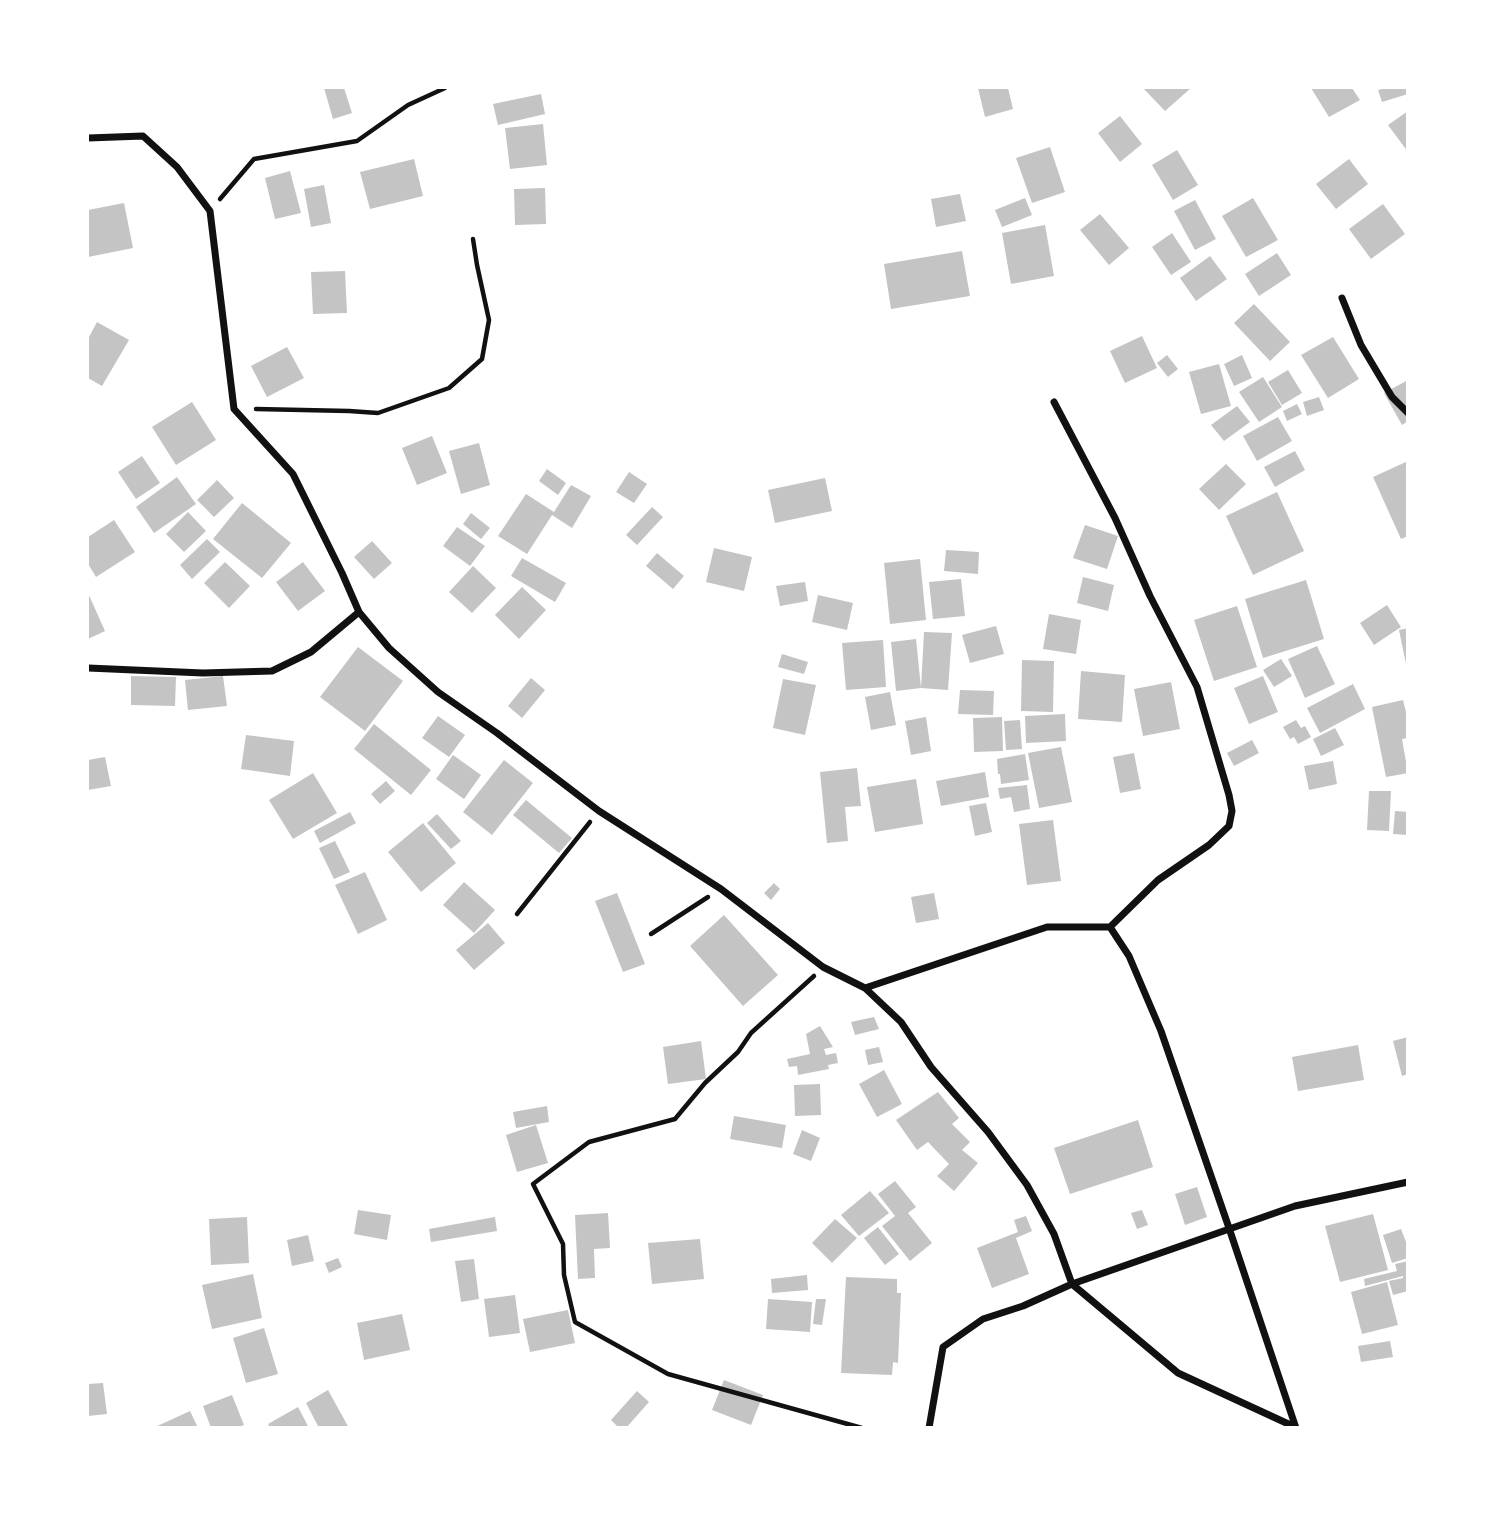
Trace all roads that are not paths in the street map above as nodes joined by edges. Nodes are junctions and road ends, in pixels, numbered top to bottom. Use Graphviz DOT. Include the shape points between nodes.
graph roads {
  1 [pos="88,138"];
  2 [pos="1342,298"];
  3 [pos="1054,402"];
  4 [pos="1408,413"];
  5 [pos="359,612"];
  6 [pos="88,668"];
  7 [pos="1110,927"];
  8 [pos="865,988"];
  9 [pos="1408,1182"];
  10 [pos="1229,1228"];
  11 [pos="1072,1283"];
  12 [pos="929,1427"];
  13 [pos="1295,1427"];
  1 -- 5 [label="street" via="143,136 177,167 211,211 234,409 293,474"];
  2 -- 4 [label="street" via="1361,345 1392,397"];
  3 -- 7 [label="street" via="1197,687 1232,811 1229,826 1158,880"];
  5 -- 6 [label="street" via="311,652 272,671"];
  5 -- 8 [label="street" via="389,648 438,692 599,811 720,888 823,967"];
  7 -- 8 [label="street" via="1047,927"];
  7 -- 10 [label="street" via="1129,956 1161,1031"];
  8 -- 11 [label="street" via="901,1022 931,1068 1027,1185 1054,1234"];
  9 -- 10 [label="street" via="1295,1206"];
  10 -- 11 [label="street"];
  10 -- 13 [label="street"];
  11 -- 12 [label="street" via="983,1319 943,1347"];
  11 -- 13 [label="street" via="1178,1373"];
}
